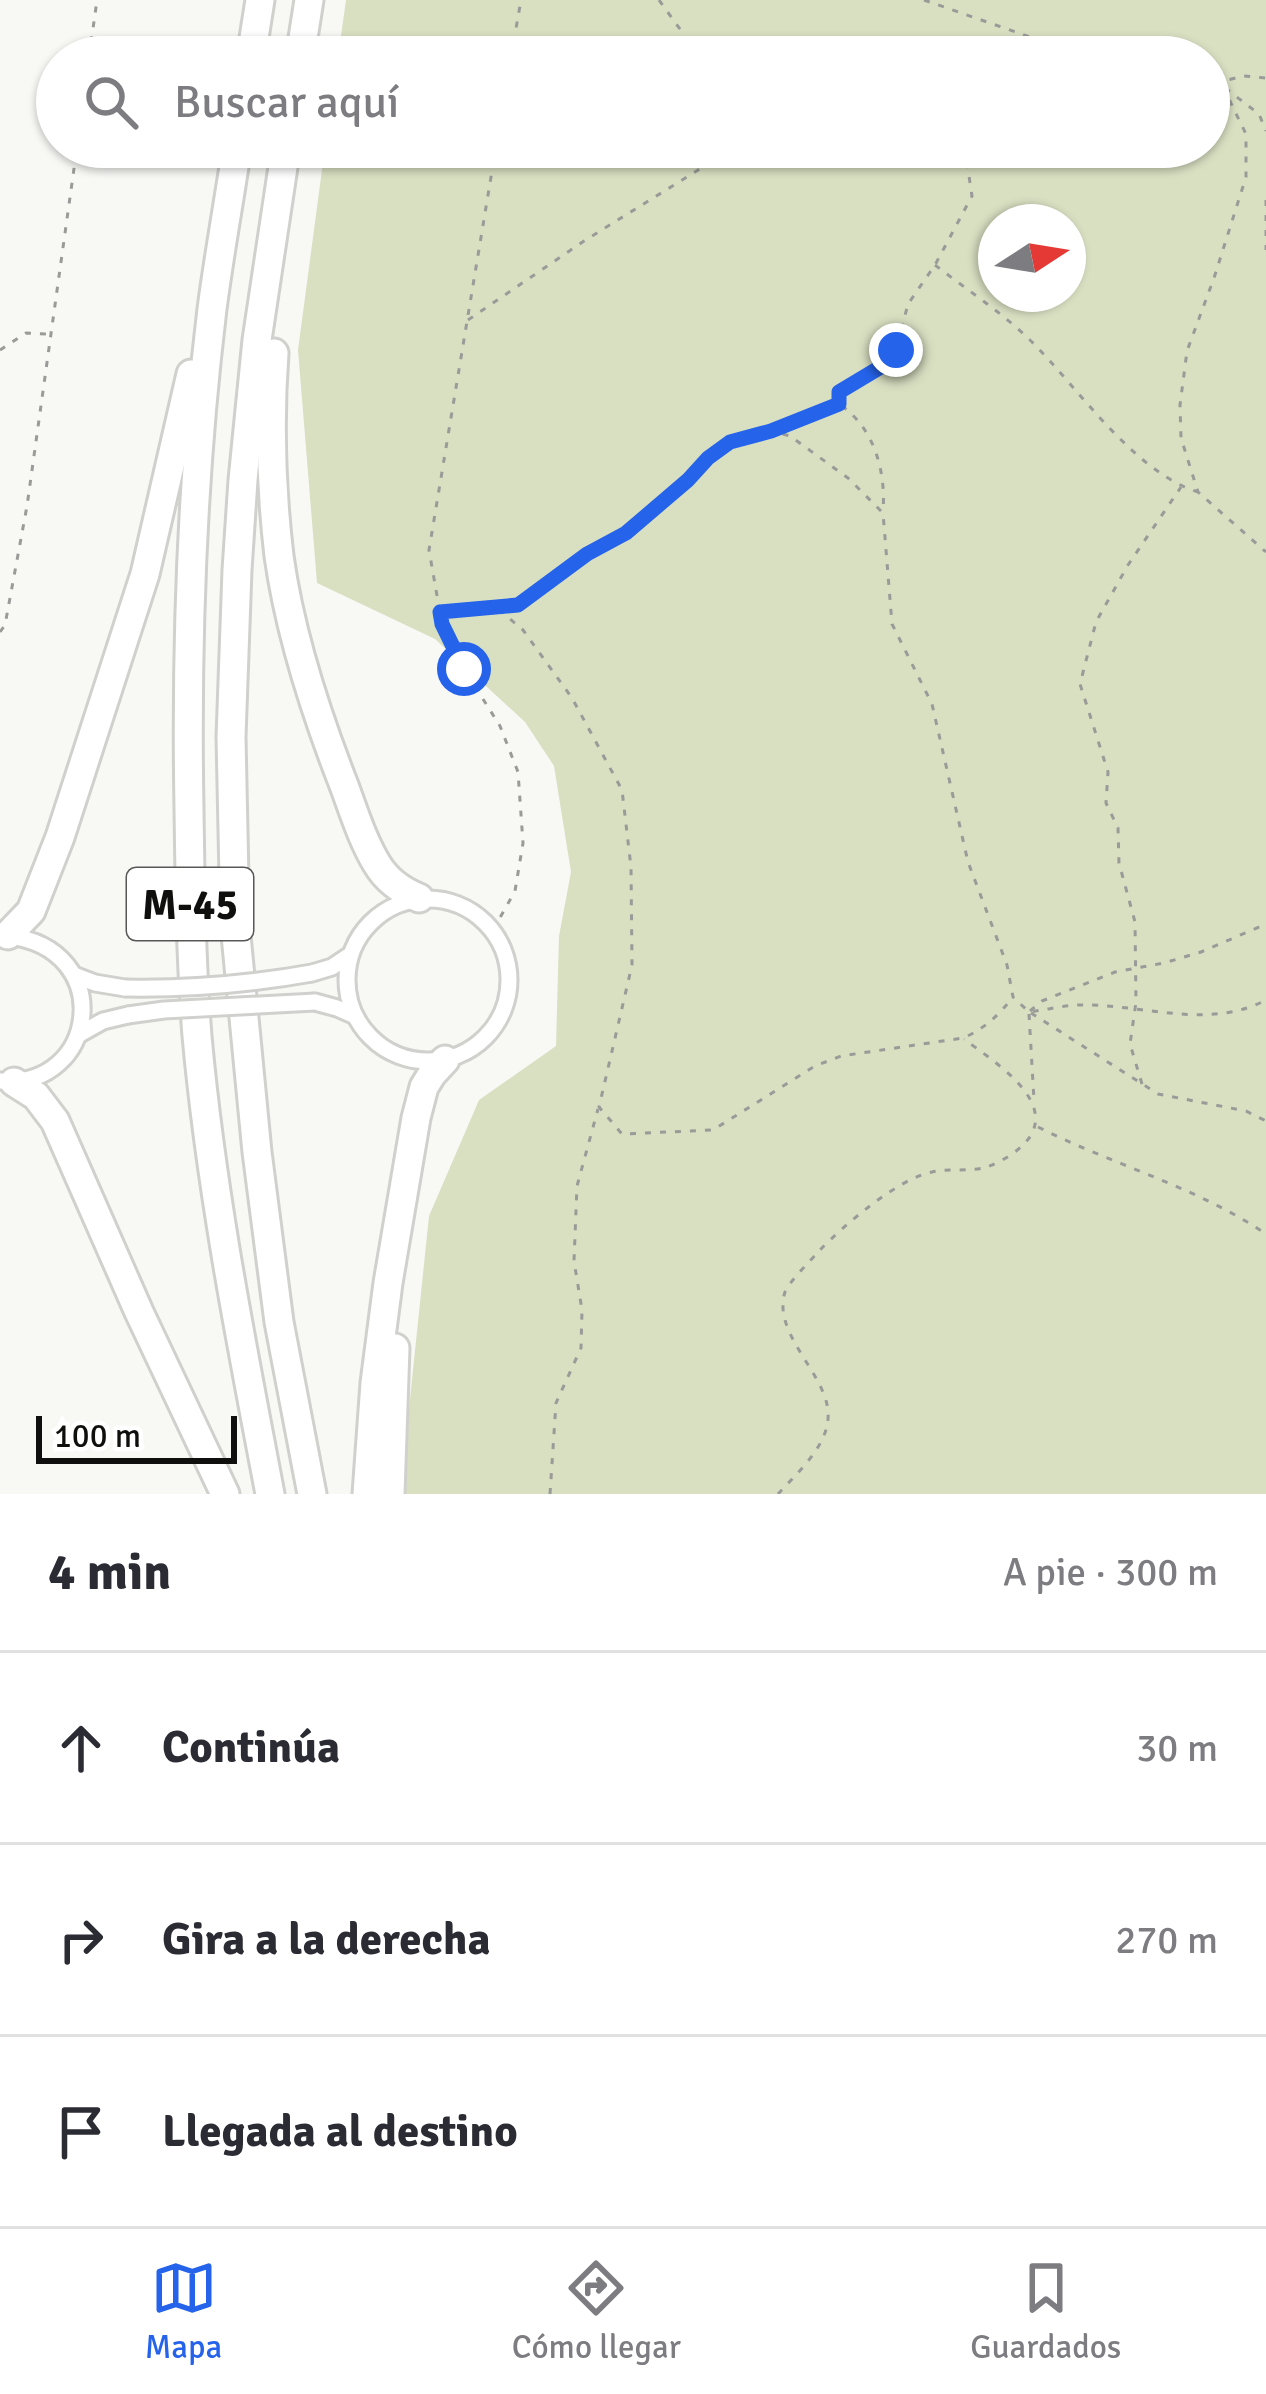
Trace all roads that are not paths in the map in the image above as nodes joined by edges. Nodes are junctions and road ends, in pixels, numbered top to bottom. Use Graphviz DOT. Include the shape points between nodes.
graph roads {
  1 [pos="260,0"];
  2 [pos="308,1"];
  3 [pos="254,36"];
  4 [pos="304,36"];
  5 [pos="234,168"];
  6 [pos="286,168"];
  7 [pos="288,168"];
  8 [pos="212,309"];
  9 [pos="419,898"];
  10 [pos="4,936"];
  11 [pos="350,955"];
  12 [pos="74,975"];
  13 [pos="355,1016"];
  14 [pos="78,1035"];
  15 [pos="445,1060"];
  16 [pos="7,1082"];
  17 [pos="401,1218"];
  18 [pos="139,1312"];
  19 [pos="212,1494"];
  20 [pos="225,1494"];
  21 [pos="270,1494"];
  22 [pos="312,1494"];
  23 [pos="367,1494"];
  24 [pos="390,1494"];
  1 -- 3 [label="highway"];
  2 -- 4 [label="highway"];
  5 -- 8 [label="highway, M-45"];
  6 -- 22 [label="highway, M-45" via="243,480 230,737 235,925 257,1151"];
  7 -- 9 [label="highway" via="270,416 280,562 313,700 357,820 378,866"];
  8 -- 10 [label="highway" via="199,328 145,574 60,837 31,911"];
  8 -- 21 [label="highway, M-45" via="191,577 190,933 212,1163"];
  9 -- 11 [label="street, M-45" via="376,916"];
  9 -- 15 [label="street" via="473,911 506,955 505,1009 470,1050"];
  10 -- 12 [label="street, M-45" via="47,946"];
  11 -- 12 [label="street, M-45, bridge" via="312,973 206,985 125,988"];
  11 -- 13 [label="street"];
  12 -- 14 [label="street, M-45"];
  13 -- 14 [label="street, M-45, bridge" via="315,1003 164,1010 104,1021"];
  13 -- 15 [label="street, M-45" via="403,1058"];
  14 -- 16 [label="street, M-45" via="53,1068"];
  15 -- 17 [label="highway" via="424,1088"];
  16 -- 18 [label="highway" via="36,1096 55,1121"];
  17 -- 23 [label="highway" via="377,1363"];
  17 -- 24 [label="highway"];
  18 -- 19 [label="highway"];
  18 -- 20 [label="highway"];
}
